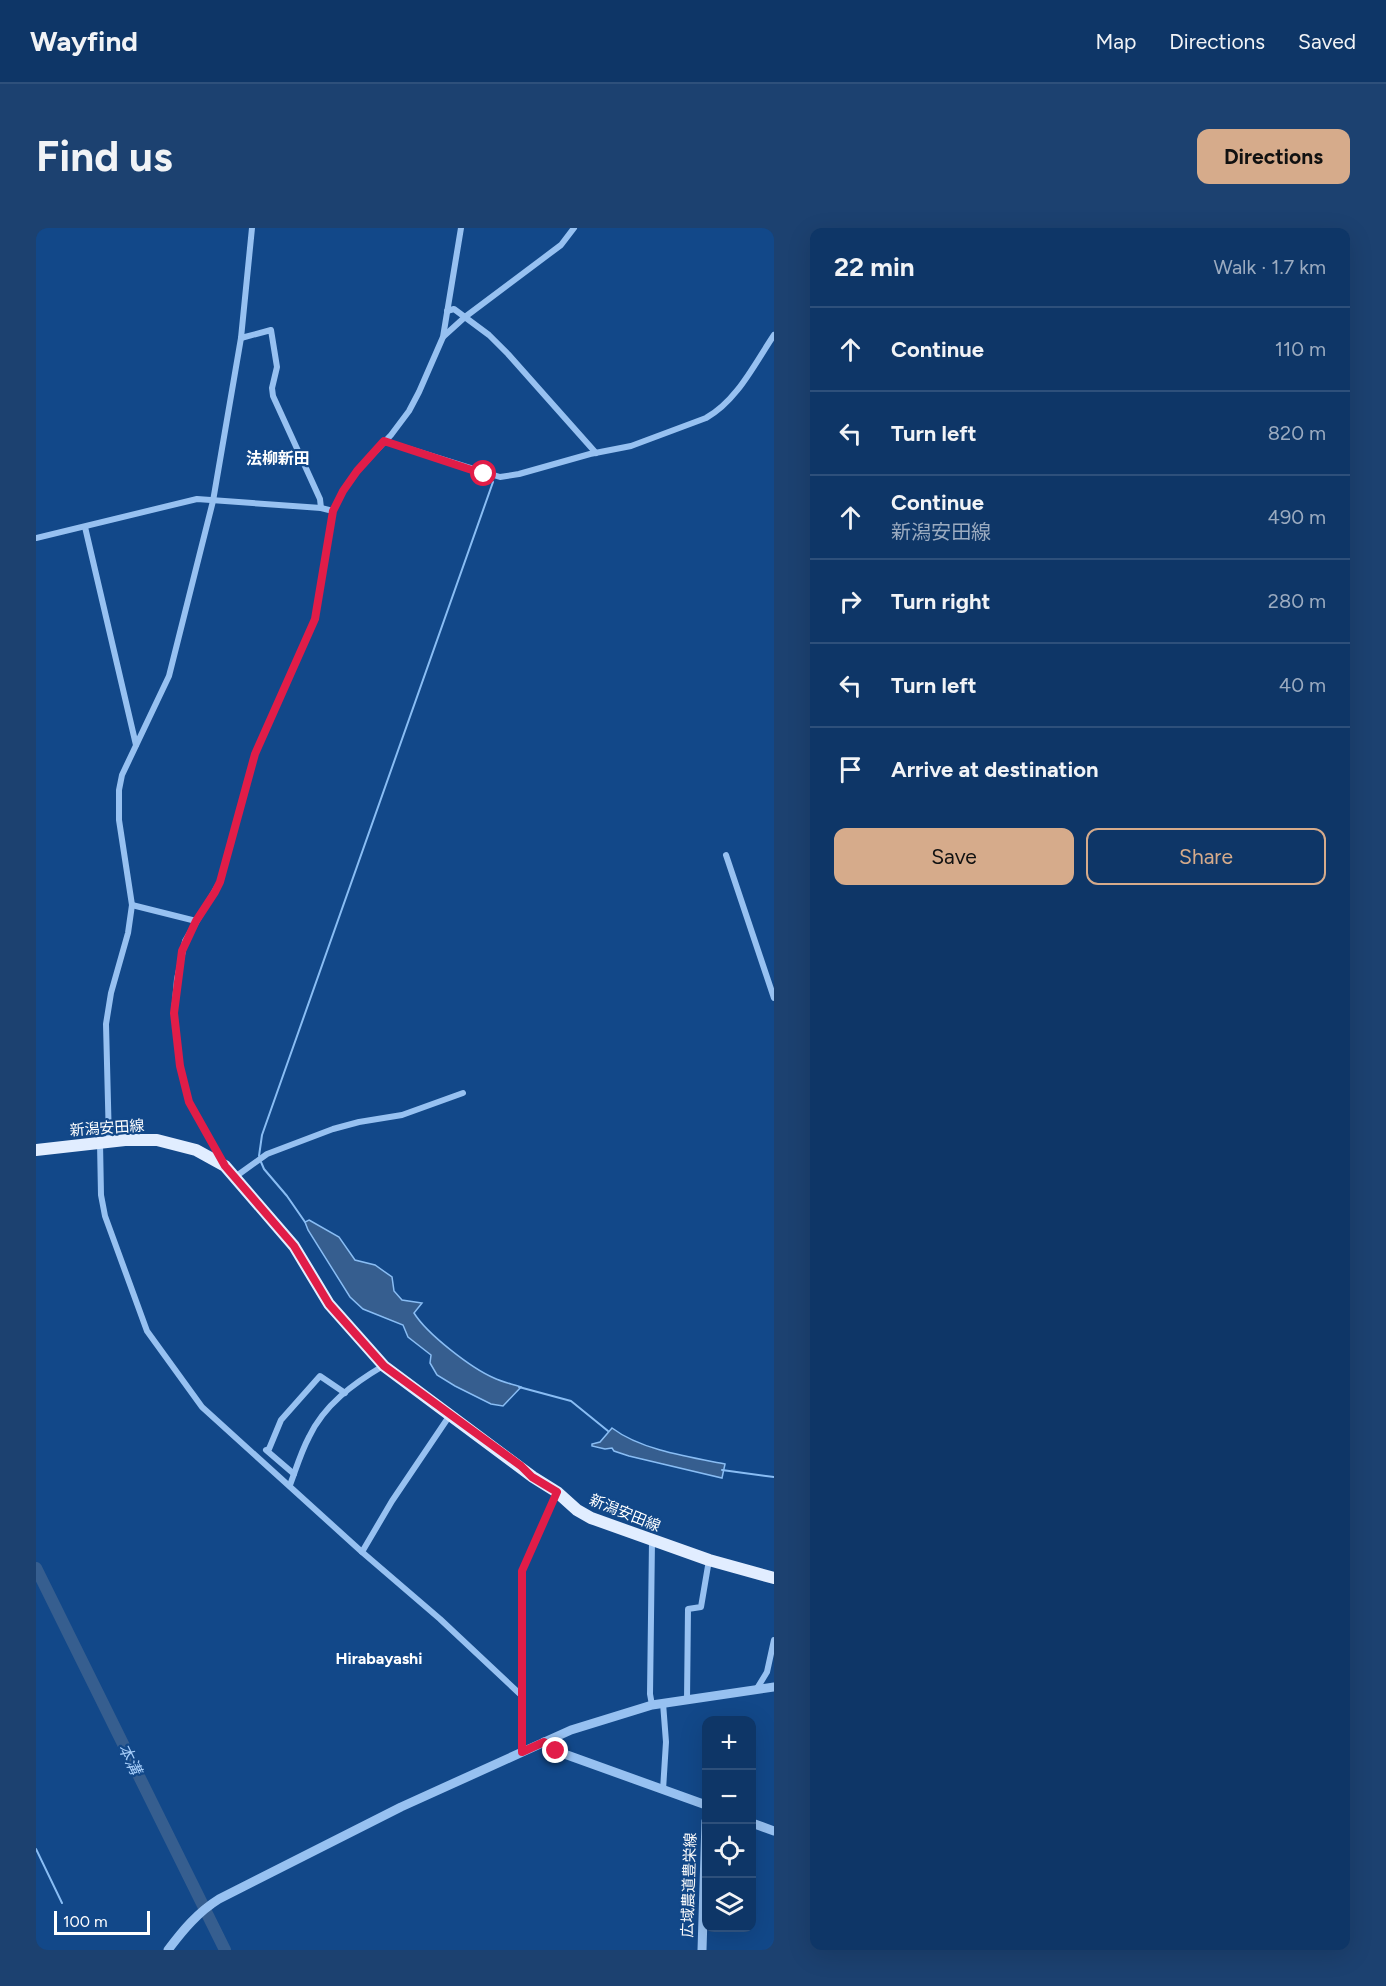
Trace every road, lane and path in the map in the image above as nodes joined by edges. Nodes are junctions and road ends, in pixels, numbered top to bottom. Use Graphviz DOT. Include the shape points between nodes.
graph roads {
  1 [pos="252,228"];
  2 [pos="461,228"];
  3 [pos="574,228"];
  4 [pos="447,311"];
  5 [pos="465,317"];
  6 [pos="774,334"];
  7 [pos="443,336"];
  8 [pos="241,338"];
  9 [pos="384,441"];
  10 [pos="596,453"];
  11 [pos="213,501"];
  12 [pos="321,508"];
  13 [pos="333,511"];
  14 [pos="84,527"];
  15 [pos="36,538"];
  16 [pos="136,746"];
  17 [pos="726,855"];
  18 [pos="132,905"];
  19 [pos="196,921"];
  20 [pos="774,998"];
  21 [pos="463,1094"];
  22 [pos="104,1142"];
  23 [pos="36,1149"];
  24 [pos="225,1166"];
  25 [pos="235,1177"];
  26 [pos="384,1366"];
  27 [pos="345,1392"];
  28 [pos="450,1414"];
  29 [pos="294,1474"];
  30 [pos="290,1485"];
  31 [pos="557,1492"];
  32 [pos="652,1540"];
  33 [pos="362,1552"];
  34 [pos="709,1560"];
  35 [pos="774,1578"];
  36 [pos="774,1640"];
  37 [pos="774,1687"];
  38 [pos="756,1690"];
  39 [pos="521,1695"];
  40 [pos="687,1700"];
  41 [pos="663,1703"];
  42 [pos="652,1705"];
  43 [pos="544,1742"];
  44 [pos="522,1752"];
  45 [pos="663,1790"];
  46 [pos="702,1804"];
  47 [pos="706,1824"];
  48 [pos="755,1824"];
  49 [pos="774,1831"];
  50 [pos="168,1950"];
  51 [pos="702,1950"];
  1 -- 8 [label="street"];
  2 -- 4 [label="street"];
  3 -- 5 [label="street" via="561,245"];
  4 -- 5 [label="street" via="453,309"];
  4 -- 7 [label="street"];
  5 -- 7 [label="street"];
  5 -- 10 [label="street" via="508,354"];
  6 -- 10 [label="street" via="715,413 631,446"];
  7 -- 9 [label="street" via="409,411"];
  8 -- 11 [label="street"];
  8 -- 12 [label="street" via="271,330 277,367 273,396"];
  9 -- 10 [label="street" via="500,477"];
  9 -- 13 [label="street" via="357,471"];
  11 -- 12 [label="street"];
  11 -- 14 [label="street" via="197,499"];
  11 -- 16 [label="street" via="169,676"];
  12 -- 13 [label="street"];
  13 -- 19 [label="street" via="315,619 255,754 220,882"];
  14 -- 15 [label="street"];
  14 -- 16 [label="street"];
  16 -- 18 [label="street" via="119,790 119,820"];
  17 -- 20 [label="street"];
  18 -- 19 [label="street"];
  18 -- 22 [label="street" via="106,1024"];
  19 -- 24 [label="street" via="180,961 175,1026 189,1102"];
  21 -- 25 [label="street" via="402,1115 333,1129 267,1155"];
  22 -- 23 [label="main road, 新潟安田線"];
  22 -- 24 [label="main road, 新潟安田線" via="157,1140 196,1150"];
  22 -- 30 [label="street" via="101,1195 105,1216 147,1331 202,1407"];
  24 -- 25 [label="main road, 新潟安田線"];
  25 -- 26 [label="main road, 新潟安田線" via="294,1246 329,1304"];
  26 -- 27 [label="street"];
  26 -- 28 [label="main road, 新潟安田線"];
  27 -- 29 [label="street" via="309,1435"];
  27 -- 29 [label="street" via="320,1376 281,1420 266,1449"];
  28 -- 31 [label="main road, 新潟安田線"];
  28 -- 33 [label="street"];
  29 -- 30 [label="street"];
  30 -- 33 [label="street"];
  31 -- 32 [label="main road, 新潟安田線" via="591,1518"];
  31 -- 39 [label="street" via="522,1571"];
  32 -- 34 [label="main road, 新潟安田線"];
  32 -- 42 [label="street"];
  33 -- 39 [label="street"];
  34 -- 35 [label="main road, 新潟安田線"];
  34 -- 40 [label="street" via="701,1607 688,1609"];
  36 -- 38 [label="street" via="767,1672"];
  37 -- 38 [label="street"];
  38 -- 40 [label="street"];
  39 -- 44 [label="street"];
  40 -- 41 [label="street"];
  41 -- 42 [label="street"];
  41 -- 45 [label="street"];
  42 -- 43 [label="street"];
  43 -- 44 [label="street"];
  43 -- 45 [label="street" via="556,1751"];
  44 -- 50 [label="street" via="401,1807 205,1909"];
  45 -- 46 [label="street"];
  47 -- 51 [label="street, 広域農道豊栄線"];
  48 -- 49 [label="street"];
}
